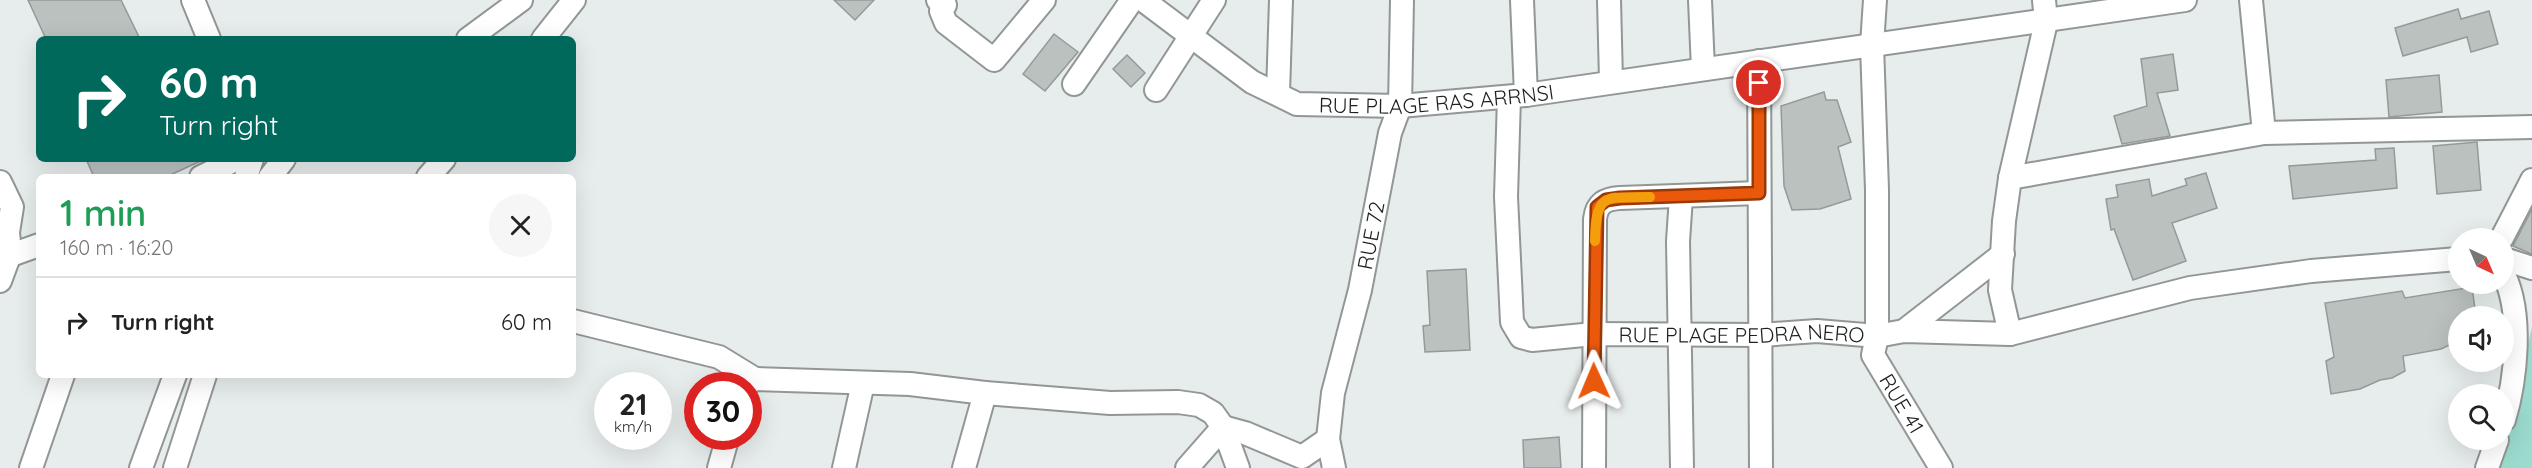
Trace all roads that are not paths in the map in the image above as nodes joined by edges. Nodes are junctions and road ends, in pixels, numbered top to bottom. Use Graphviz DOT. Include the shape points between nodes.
graph roads {
  1 [pos="193,0"];
  2 [pos="521,0"];
  3 [pos="574,0"];
  4 [pos="1044,0"];
  5 [pos="1132,0"];
  6 [pos="1143,0"];
  7 [pos="1215,0"];
  8 [pos="1281,0"];
  9 [pos="1402,0"];
  10 [pos="1522,0"];
  11 [pos="1609,0"];
  12 [pos="1700,0"];
  13 [pos="1875,0"];
  14 [pos="2185,0"];
  15 [pos="2251,0"];
  16 [pos="944,2"];
  17 [pos="2045,11"];
  18 [pos="207,36"];
  19 [pos="472,36"];
  20 [pos="545,36"];
  21 [pos="1190,36"];
  22 [pos="1872,45"];
  23 [pos="1759,61"];
  24 [pos="1703,69"];
  25 [pos="1611,81"];
  26 [pos="1074,84"];
  27 [pos="1156,90"];
  28 [pos="1278,93"];
  29 [pos="1518,96"];
  30 [pos="1400,106"];
  31 [pos="2532,127"];
  32 [pos="2264,133"];
  33 [pos="231,162"];
  34 [pos="441,162"];
  35 [pos="207,174"];
  36 [pos="431,174"];
  37 [pos="2010,178"];
  38 [pos="2532,180"];
  39 [pos="0,182"];
  40 [pos="1759,193"];
  41 [pos="1681,197"];
  42 [pos="2507,228"];
  43 [pos="36,246"];
  44 [pos="2003,254"];
  45 [pos="5,257"];
  46 [pos="2448,260"];
  47 [pos="2514,262"];
  48 [pos="2532,268"];
  49 [pos="0,281"];
  50 [pos="2508,294"];
  51 [pos="576,322"];
  52 [pos="1904,331"];
  53 [pos="1678,333"];
  54 [pos="1594,334"];
  55 [pos="2010,334"];
  56 [pos="1761,335"];
  57 [pos="1877,336"];
  58 [pos="737,372"];
  59 [pos="62,378"];
  60 [pos="174,378"];
  61 [pos="204,378"];
  62 [pos="762,382"];
  63 [pos="864,383"];
  64 [pos="2512,384"];
  65 [pos="986,393"];
  66 [pos="1223,427"];
  67 [pos="1328,439"];
  68 [pos="724,450"];
  69 [pos="2493,450"];
  70 [pos="1938,466"];
  71 [pos="31,468"];
  72 [pos="141,468"];
  73 [pos="175,468"];
  74 [pos="719,468"];
  75 [pos="844,468"];
  76 [pos="964,468"];
  77 [pos="1187,468"];
  78 [pos="1238,468"];
  79 [pos="1334,468"];
  80 [pos="1594,468"];
  81 [pos="1682,468"];
  82 [pos="1761,468"];
  83 [pos="2487,468"];
  1 -- 18 [label="street"];
  2 -- 19 [label="street"];
  3 -- 20 [label="street"];
  4 -- 16 [label="street" via="994,60 946,23 941,11"];
  5 -- 26 [label="street"];
  6 -- 21 [label="street, RUE PLAGE RAS ARRNSI"];
  7 -- 21 [label="street"];
  8 -- 28 [label="street"];
  9 -- 30 [label="street, RUE 72"];
  10 -- 29 [label="street"];
  11 -- 25 [label="street"];
  12 -- 24 [label="street"];
  13 -- 22 [label="street, RUE 41"];
  14 -- 17 [label="street, RUE PLAGE RAS ARRNSI"];
  15 -- 32 [label="street"];
  17 -- 22 [label="street, RUE PLAGE RAS ARRNSI"];
  17 -- 37 [label="street"];
  21 -- 27 [label="street"];
  21 -- 28 [label="street, RUE PLAGE RAS ARRNSI" via="1252,82"];
  22 -- 23 [label="street, RUE PLAGE RAS ARRNSI"];
  22 -- 57 [label="street, RUE 41"];
  23 -- 24 [label="street, RUE PLAGE RAS ARRNSI"];
  23 -- 40 [label="street"];
  24 -- 25 [label="street, RUE PLAGE RAS ARRNSI"];
  25 -- 29 [label="street, RUE PLAGE RAS ARRNSI"];
  28 -- 30 [label="street, RUE PLAGE RAS ARRNSI" via="1297,104 1310,106"];
  29 -- 30 [label="street, RUE PLAGE RAS ARRNSI"];
  29 -- 54 [label="street, RUE PLAGE PEDRA NERO" via="1506,197 1512,322 1521,337 1532,340"];
  30 -- 67 [label="street, RUE 72" via="1390,133 1360,290 1336,373"];
  31 -- 32 [label="street"];
  32 -- 37 [label="street"];
  33 -- 35 [label="street"];
  34 -- 36 [label="street"];
  37 -- 44 [label="street"];
  38 -- 42 [label="street"];
  39 -- 45 [label="street" via="12,207"];
  40 -- 41 [label="street"];
  40 -- 56 [label="street"];
  41 -- 53 [label="street"];
  41 -- 54 [label="street" via="1606,200 1597,207"];
  43 -- 45 [label="street"];
  44 -- 52 [label="street"];
  44 -- 55 [label="street" via="2000,290"];
  45 -- 49 [label="street"];
  46 -- 55 [label="street, RUE PLAGE PEDRA NERO" via="2311,271 2190,288"];
  47 -- 48 [label="street"];
  50 -- 64 [label="street" via="2516,367"];
  51 -- 58 [label="street" via="719,357"];
  52 -- 55 [label="street, RUE PLAGE PEDRA NERO"];
  52 -- 57 [label="street, RUE PLAGE PEDRA NERO"];
  53 -- 54 [label="street, RUE PLAGE PEDRA NERO"];
  53 -- 56 [label="street, RUE PLAGE PEDRA NERO"];
  53 -- 81 [label="street"];
  54 -- 80 [label="street"];
  56 -- 57 [label="street, RUE PLAGE PEDRA NERO" via="1817,331"];
  56 -- 82 [label="street"];
  57 -- 70 [label="street, RUE 41" via="1874,355"];
  59 -- 71 [label="street"];
  60 -- 72 [label="street"];
  61 -- 73 [label="street"];
  62 -- 63 [label="street"];
  63 -- 65 [label="street"];
  63 -- 75 [label="street"];
  65 -- 66 [label="street" via="1110,403 1199,405 1214,413"];
  65 -- 76 [label="street"];
  66 -- 67 [label="street" via="1302,457"];
  66 -- 77 [label="street"];
  66 -- 78 [label="street"];
  67 -- 79 [label="street, RUE 72"];
  68 -- 74 [label="street"];
  69 -- 83 [label="street"];
}
